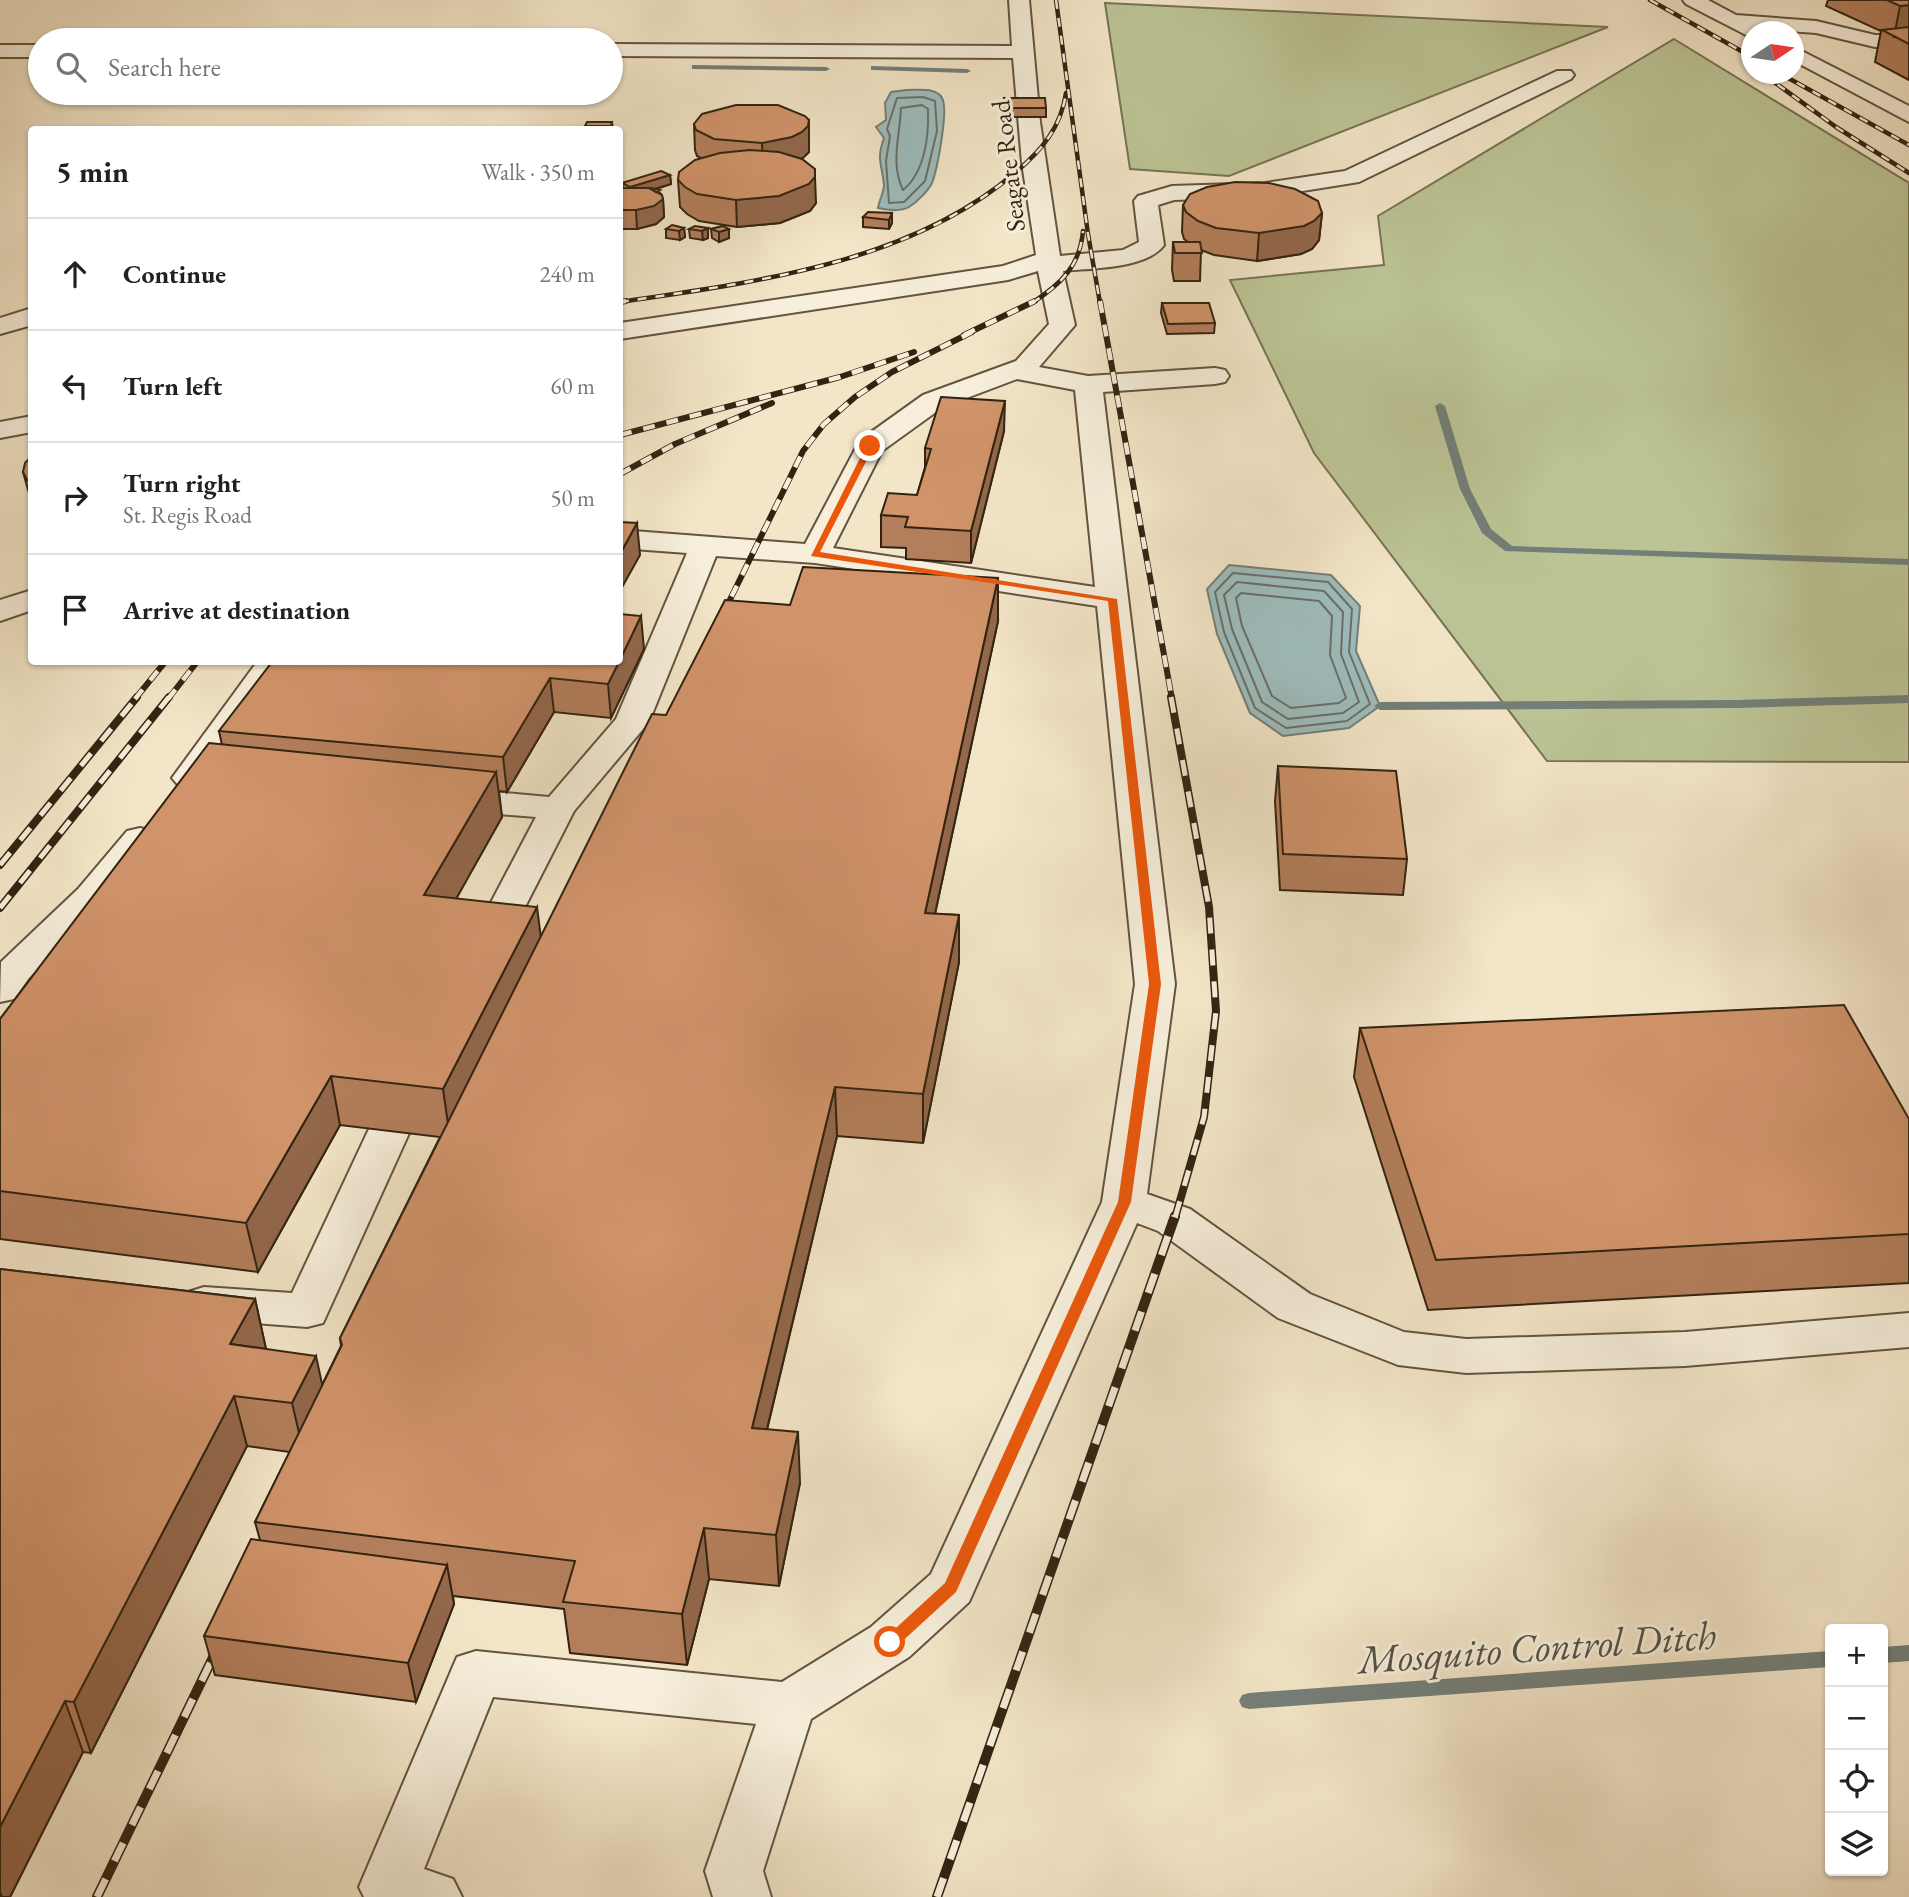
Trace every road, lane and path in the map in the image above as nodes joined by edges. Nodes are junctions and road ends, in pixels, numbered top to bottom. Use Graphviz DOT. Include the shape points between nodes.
graph roads {
  1 [pos="1019,0"];
  2 [pos="1693,0"];
  3 [pos="1734,21"];
  4 [pos="1741,25"];
  5 [pos="1909,41"];
  6 [pos="623,50"];
  7 [pos="652,50"];
  8 [pos="0,51"];
  9 [pos="28,51"];
  10 [pos="1022,52"];
  11 [pos="1804,58"];
  12 [pos="647,74"];
  13 [pos="1564,75"];
  14 [pos="1909,115"];
  15 [pos="1048,262"];
  16 [pos="28,317"];
  17 [pos="0,326"];
  18 [pos="623,331"];
  19 [pos="1015,371"];
  20 [pos="1214,376"];
  21 [pos="1088,384"];
  22 [pos="28,425"];
  23 [pos="0,430"];
  24 [pos="623,539"];
  25 [pos="705,546"];
  26 [pos="815,554"];
  27 [pos="1112,599"];
  28 [pos="28,600"];
  29 [pos="0,611"];
  30 [pos="271,665"];
  31 [pos="190,778"];
  32 [pos="231,782"];
  33 [pos="422,797"];
  34 [pos="558,808"];
  35 [pos="486,948"];
  36 [pos="0,990"];
  37 [pos="389,1131"];
  38 [pos="1124,1202"];
  39 [pos="160,1299"];
  40 [pos="1909,1329"];
  41 [pos="789,1705"];
  42 [pos="433,1897"];
  43 [pos="742,1897"];
  1 -- 10 [label="street, Seagate Road"];
  2 -- 3 [label="street"];
  3 -- 4 [label="street"];
  3 -- 5 [label="street" via="1816,27 1875,41"];
  6 -- 7 [label="street"];
  7 -- 10 [label="street"];
  7 -- 12 [label="street"];
  8 -- 9 [label="street"];
  10 -- 15 [label="street, Seagate Road"];
  11 -- 14 [label="street"];
  13 -- 15 [label="street" via="1351,177 1265,190 1172,193 1146,201 1152,245 1128,257"];
  15 -- 18 [label="street" via="1008,273"];
  15 -- 19 [label="street, Seagate Road" via="1062,325 1025,367"];
  16 -- 17 [label="street"];
  19 -- 21 [label="street"];
  19 -- 26 [label="street" via="933,401 870,446"];
  20 -- 21 [label="street"];
  21 -- 27 [label="street"];
  22 -- 23 [label="street"];
  24 -- 25 [label="street"];
  25 -- 26 [label="street"];
  25 -- 34 [label="street" via="632,722"];
  26 -- 27 [label="street"];
  27 -- 38 [label="street" via="1155,984"];
  28 -- 29 [label="street"];
  30 -- 31 [label="street"];
  31 -- 32 [label="street"];
  31 -- 36 [label="street" via="91,897"];
  33 -- 34 [label="street"];
  34 -- 35 [label="street"];
  37 -- 39 [label="street" via="307,1311"];
  38 -- 40 [label="street" via="1174,1220 1294,1306 1398,1348 1466,1356 1685,1349"];
  38 -- 41 [label="street" via="951,1587 890,1642"];
  41 -- 42 [label="street" via="476,1673 388,1887"];
  41 -- 43 [label="street" via="734,1871"];
}
